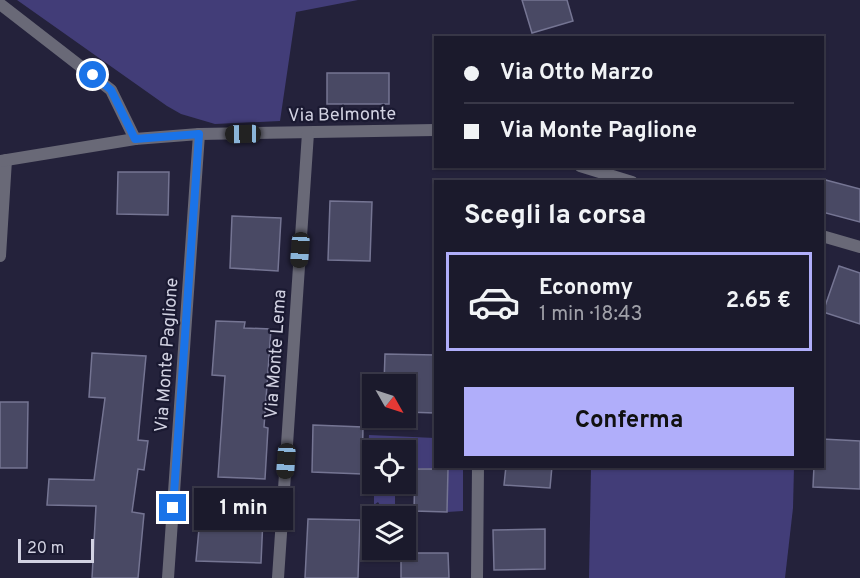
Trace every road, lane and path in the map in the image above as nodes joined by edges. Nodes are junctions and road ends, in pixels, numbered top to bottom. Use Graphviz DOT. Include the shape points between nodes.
graph roads {
  1 [pos="0,4"];
  2 [pos="434,130"];
  3 [pos="308,133"];
  4 [pos="199,134"];
  5 [pos="135,139"];
  6 [pos="3,160"];
  7 [pos="586,168"];
  8 [pos="626,180"];
  9 [pos="824,237"];
  10 [pos="860,247"];
  11 [pos="0,256"];
  12 [pos="478,468"];
  13 [pos="168,578"];
  14 [pos="278,578"];
  15 [pos="477,578"];
  1 -- 5 [label="street" via="111,90"];
  2 -- 3 [label="street, Via Belmonte"];
  3 -- 4 [label="street, Via Belmonte"];
  3 -- 14 [label="street, Via Monte Lema"];
  4 -- 5 [label="street, Via Belmonte"];
  4 -- 13 [label="street, Via Monte Paglione"];
  5 -- 6 [label="street, Via Belmonte"];
  6 -- 11 [label="street"];
  7 -- 8 [label="street"];
  9 -- 10 [label="street"];
  12 -- 15 [label="street"];
}
